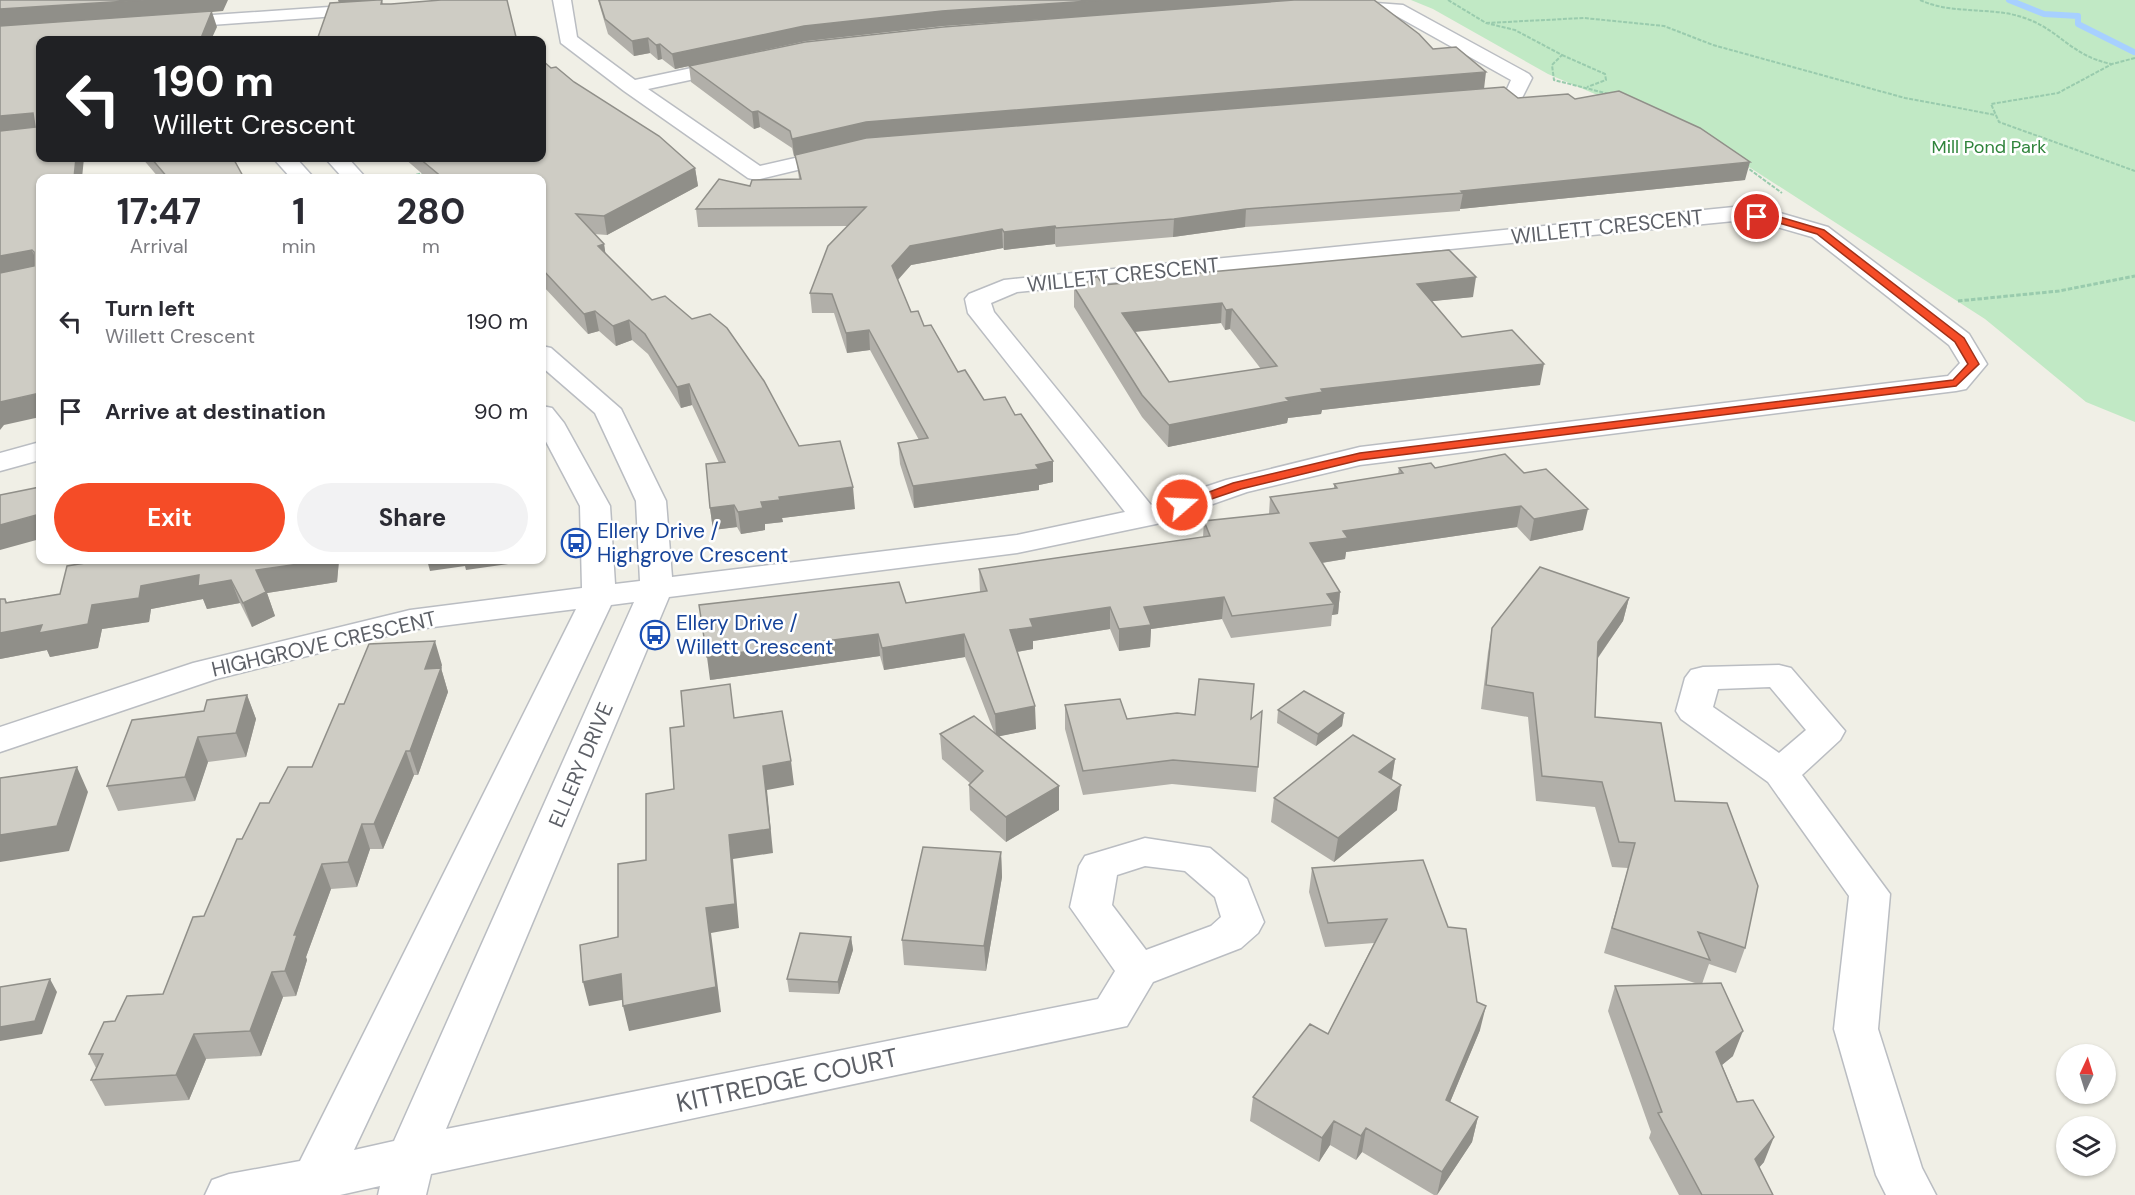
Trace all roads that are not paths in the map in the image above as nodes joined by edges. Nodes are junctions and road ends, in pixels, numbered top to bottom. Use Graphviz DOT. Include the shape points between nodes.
graph roads {
  1 [pos="366,0"];
  2 [pos="562,0"];
  3 [pos="1318,6"];
  4 [pos="391,8"];
  5 [pos="272,14"];
  6 [pos="154,19"];
  7 [pos="248,36"];
  8 [pos="748,62"];
  9 [pos="631,87"];
  10 [pos="1444,100"];
  11 [pos="856,150"];
  12 [pos="288,162"];
  13 [pos="340,162"];
  14 [pos="299,174"];
  15 [pos="352,174"];
  16 [pos="546,357"];
  17 [pos="546,418"];
  18 [pos="36,452"];
  19 [pos="0,462"];
  20 [pos="1145,517"];
  21 [pos="657,588"];
  22 [pos="599,596"];
  23 [pos="0,740"];
  24 [pos="1781,773"];
  25 [pos="1138,970"];
  26 [pos="407,1176"];
  27 [pos="311,1188"];
  28 [pos="229,1195"];
  29 [pos="1912,1195"];
  1 -- 5 [label="street"];
  2 -- 9 [label="street" via="568,39"];
  3 -- 10 [label="street" via="1353,3 1397,9 1522,78 1515,94"];
  4 -- 5 [label="street"];
  5 -- 6 [label="street"];
  5 -- 7 [label="street"];
  8 -- 9 [label="street"];
  9 -- 11 [label="street" via="756,173"];
  12 -- 14 [label="street"];
  13 -- 15 [label="street"];
  16 -- 21 [label="street, ELLERY DRIVE" via="607,409 651,501"];
  17 -- 22 [label="street" via="595,506"];
  18 -- 19 [label="street"];
  20 -- 20 [label="street, WILLETT CRESCENT" via="1237,486 1360,456 1956,383 1974,364 1960,340 1820,232 1734,214 1013,285 978,299 981,313"];
  20 -- 21 [label="street, WILLETT CRESCENT" via="1017,544"];
  21 -- 22 [label="street, HIGHGROVE CRESCENT"];
  21 -- 26 [label="street, ELLERY DRIVE"];
  22 -- 23 [label="street, HIGHGROVE CRESCENT" via="411,620 205,671"];
  22 -- 27 [label="street"];
  24 -- 29 [label="street" via="1870,894 1856,1029 1900,1175"];
  25 -- 26 [label="street, KITTREDGE COURT" via="1112,1014"];
  26 -- 27 [label="street"];
  27 -- 28 [label="street"];
}
